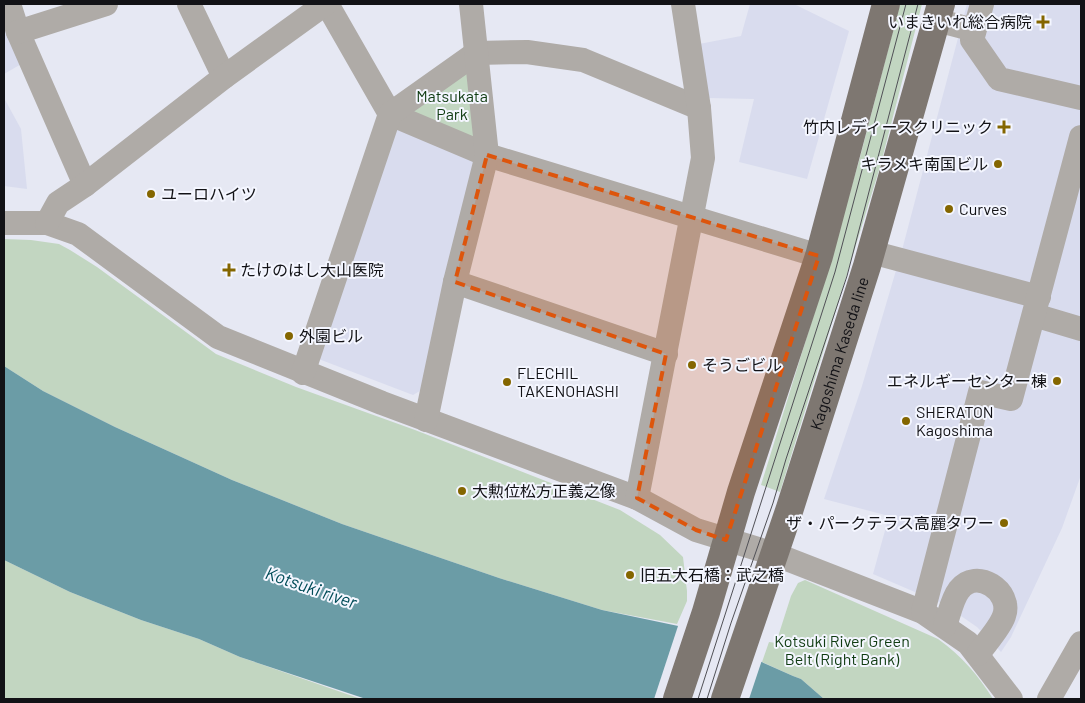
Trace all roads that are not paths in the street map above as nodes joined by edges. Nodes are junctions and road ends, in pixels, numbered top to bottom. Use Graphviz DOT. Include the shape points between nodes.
graph roads {
  1 [pos="9,4"];
  2 [pos="106,4"];
  3 [pos="189,4"];
  4 [pos="326,4"];
  5 [pos="470,4"];
  6 [pos="683,4"];
  7 [pos="886,4"];
  8 [pos="982,4"];
  9 [pos="939,12"];
  10 [pos="974,30"];
  11 [pos="18,32"];
  12 [pos="476,53"];
  13 [pos="224,77"];
  14 [pos="1081,98"];
  15 [pos="699,108"];
  16 [pos="390,114"];
  17 [pos="1081,137"];
  18 [pos="488,155"];
  19 [pos="85,184"];
  20 [pos="692,217"];
  21 [pos="47,223"];
  22 [pos="4,224"];
  23 [pos="870,252"];
  24 [pos="819,256"];
  25 [pos="454,282"];
  26 [pos="1036,306"];
  27 [pos="1081,329"];
  28 [pos="666,354"];
  29 [pos="304,373"];
  30 [pos="426,420"];
  31 [pos="637,498"];
  32 [pos="726,540"];
  33 [pos="774,554"];
  34 [pos="923,612"];
  35 [pos="945,626"];
  36 [pos="1081,643"];
  37 [pos="978,654"];
  38 [pos="677,699"];
  39 [pos="725,699"];
  40 [pos="1011,699"];
  41 [pos="1048,699"];
  1 -- 11 [label="street"];
  2 -- 11 [label="street"];
  3 -- 13 [label="street"];
  4 -- 13 [label="street"];
  4 -- 16 [label="street"];
  5 -- 12 [label="street"];
  6 -- 15 [label="street"];
  7 -- 24 [label="main road"];
  8 -- 10 [label="street"];
  9 -- 10 [label="street"];
  9 -- 23 [label="main road, Kagoshima Kaseda line"];
  10 -- 14 [label="street" via="972,40 999,79"];
  11 -- 19 [label="street"];
  12 -- 15 [label="street" via="527,52 583,60"];
  12 -- 16 [label="street"];
  12 -- 18 [label="street"];
  13 -- 19 [label="street"];
  15 -- 20 [label="street" via="702,158"];
  16 -- 18 [label="street"];
  16 -- 29 [label="street"];
  17 -- 26 [label="street"];
  18 -- 20 [label="street"];
  18 -- 25 [label="street"];
  19 -- 21 [label="street" via="58,203"];
  20 -- 24 [label="street"];
  20 -- 28 [label="street"];
  21 -- 22 [label="street"];
  21 -- 29 [label="street" via="78,234 218,338"];
  23 -- 26 [label="street"];
  23 -- 33 [label="main road, Kagoshima Kaseda line"];
  24 -- 32 [label="main road"];
  25 -- 28 [label="street"];
  25 -- 30 [label="street"];
  26 -- 27 [label="street"];
  26 -- 34 [label="street" via="1011,400 980,392"];
  28 -- 31 [label="street"];
  29 -- 30 [label="street"];
  30 -- 31 [label="street"];
  31 -- 32 [label="street" via="696,530"];
  32 -- 33 [label="street"];
  32 -- 38 [label="main road"];
  33 -- 34 [label="street"];
  33 -- 39 [label="main road, Kagoshima Kaseda line"];
  34 -- 35 [label="street"];
  35 -- 37 [label="street"];
  35 -- 37 [label="street" via="959,590 979,581 992,584 1003,596 1006,606 1004,617"];
  36 -- 41 [label="street"];
  37 -- 40 [label="street"];
}
